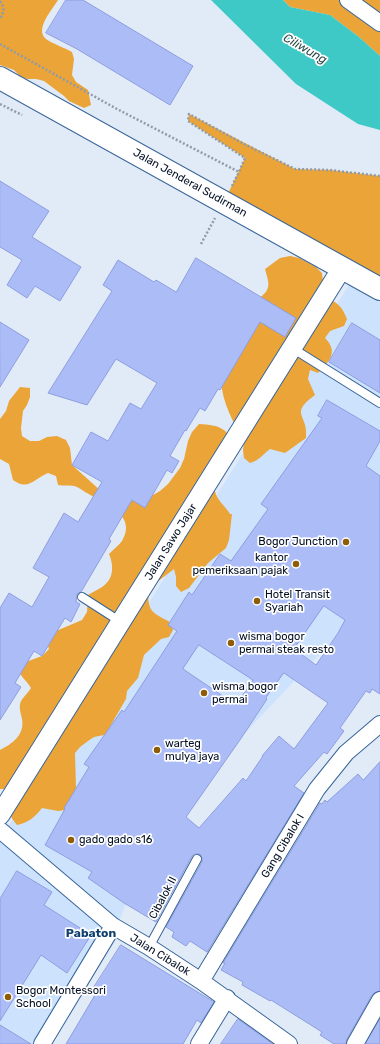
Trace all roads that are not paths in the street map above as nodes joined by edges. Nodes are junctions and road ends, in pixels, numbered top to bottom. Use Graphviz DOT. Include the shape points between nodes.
graph roads {
  1 [pos="348,0"];
  2 [pos="380,23"];
  3 [pos="0,78"];
  4 [pos="342,268"];
  5 [pos="380,289"];
  6 [pos="292,348"];
  7 [pos="380,403"];
  8 [pos="82,597"];
  9 [pos="121,622"];
  10 [pos="380,724"];
  11 [pos="0,815"];
  12 [pos="0,830"];
  13 [pos="197,859"];
  14 [pos="113,926"];
  15 [pos="149,947"];
  16 [pos="201,981"];
  17 [pos="227,998"];
  18 [pos="380,1000"];
  19 [pos="42,1044"];
  20 [pos="199,1044"];
  21 [pos="289,1044"];
  22 [pos="355,1044"];
  1 -- 2 [label="street"];
  3 -- 4 [label="main road, Jalan Jenderal Sudirman"];
  4 -- 5 [label="main road, Jalan Jenderal Sudirman"];
  4 -- 6 [label="street, Jalan Sawo Jajar"];
  6 -- 7 [label="lane"];
  6 -- 9 [label="street, Jalan Sawo Jajar"];
  8 -- 9 [label="lane"];
  9 -- 11 [label="street, Jalan Sawo Jajar"];
  10 -- 16 [label="street, Gang Cibalok I" via="346,753 317,789"];
  12 -- 14 [label="street, Jalan Cibalok"];
  13 -- 15 [label="lane, Cibalok II"];
  14 -- 15 [label="street, Jalan Cibalok"];
  14 -- 19 [label="street"];
  15 -- 16 [label="street, Jalan Cibalok"];
  16 -- 17 [label="street, Jalan Cibalok"];
  17 -- 20 [label="street"];
  17 -- 21 [label="street, Jalan Cibalok"];
  18 -- 22 [label="street"];
}
